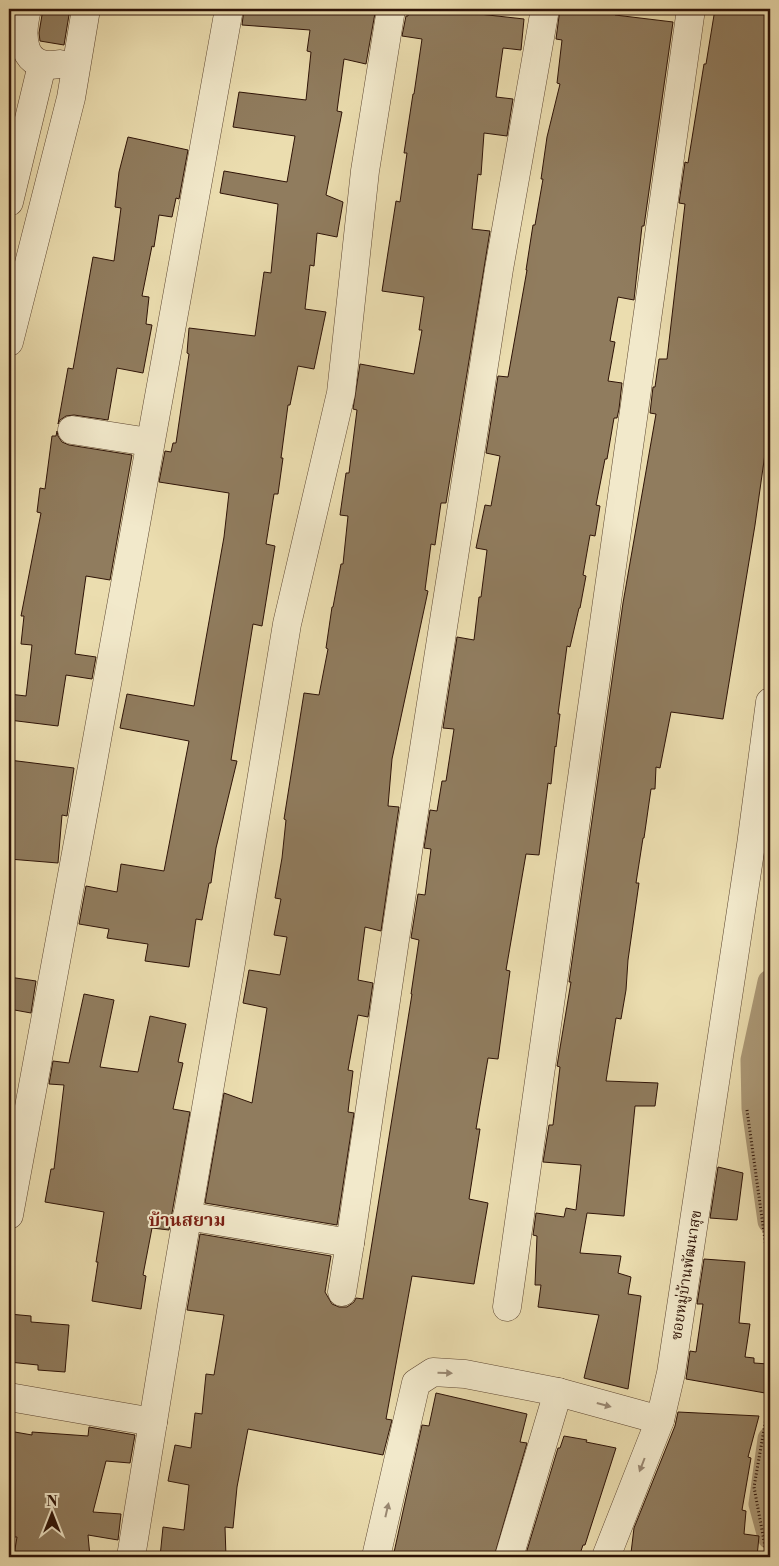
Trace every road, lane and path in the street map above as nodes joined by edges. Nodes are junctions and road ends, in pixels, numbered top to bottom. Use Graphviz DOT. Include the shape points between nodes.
graph roads {
  1 [pos="27,9"];
  2 [pos="86,9"];
  3 [pos="229,9"];
  4 [pos="391,9"];
  5 [pos="545,9"];
  6 [pos="691,9"];
  7 [pos="79,54"];
  8 [pos="42,65"];
  9 [pos="9,202"];
  10 [pos="9,342"];
  11 [pos="72,430"];
  12 [pos="150,442"];
  13 [pos="770,702"];
  14 [pos="747,1110"];
  15 [pos="9,1214"];
  16 [pos="187,1216"];
  17 [pos="350,1243"];
  18 [pos="770,1276"];
  19 [pos="342,1292"];
  20 [pos="507,1306"];
  21 [pos="558,1392"];
  22 [pos="770,1395"];
  23 [pos="9,1397"];
  24 [pos="660,1420"];
  25 [pos="153,1422"];
  26 [pos="131,1557"];
  27 [pos="376,1557"];
  28 [pos="509,1557"];
  29 [pos="606,1557"];
  30 [pos="767,1557"];
  1 -- 8 [label="street" via="24,47 32,60"];
  2 -- 7 [label="street"];
  3 -- 12 [label="street"];
  4 -- 16 [label="street" via="365,170 341,393 287,624"];
  5 -- 17 [label="street" via="499,269"];
  6 -- 20 [label="street"];
  7 -- 8 [label="street" via="58,65"];
  7 -- 10 [label="street" via="71,98"];
  8 -- 9 [label="street"];
  11 -- 12 [label="street"];
  12 -- 15 [label="street"];
  13 -- 24 [label="street, ซอยหมู่บ้านพัฒนาสุข" via="678,1330"];
  14 -- 18 [label="path"];
  16 -- 17 [label="street"];
  16 -- 25 [label="street"];
  17 -- 19 [label="street"];
  21 -- 24 [label="street, one-way"];
  27 -- 21 [label="street, one-way" via="416,1383 433,1372 454,1373"];
  21 -- 28 [label="street"];
  22 -- 30 [label="path" via="754,1487"];
  23 -- 25 [label="street"];
  24 -- 29 [label="street, ซอยหมู่บ้านพัฒนาสุข, one-way"];
  25 -- 26 [label="street"];
}
